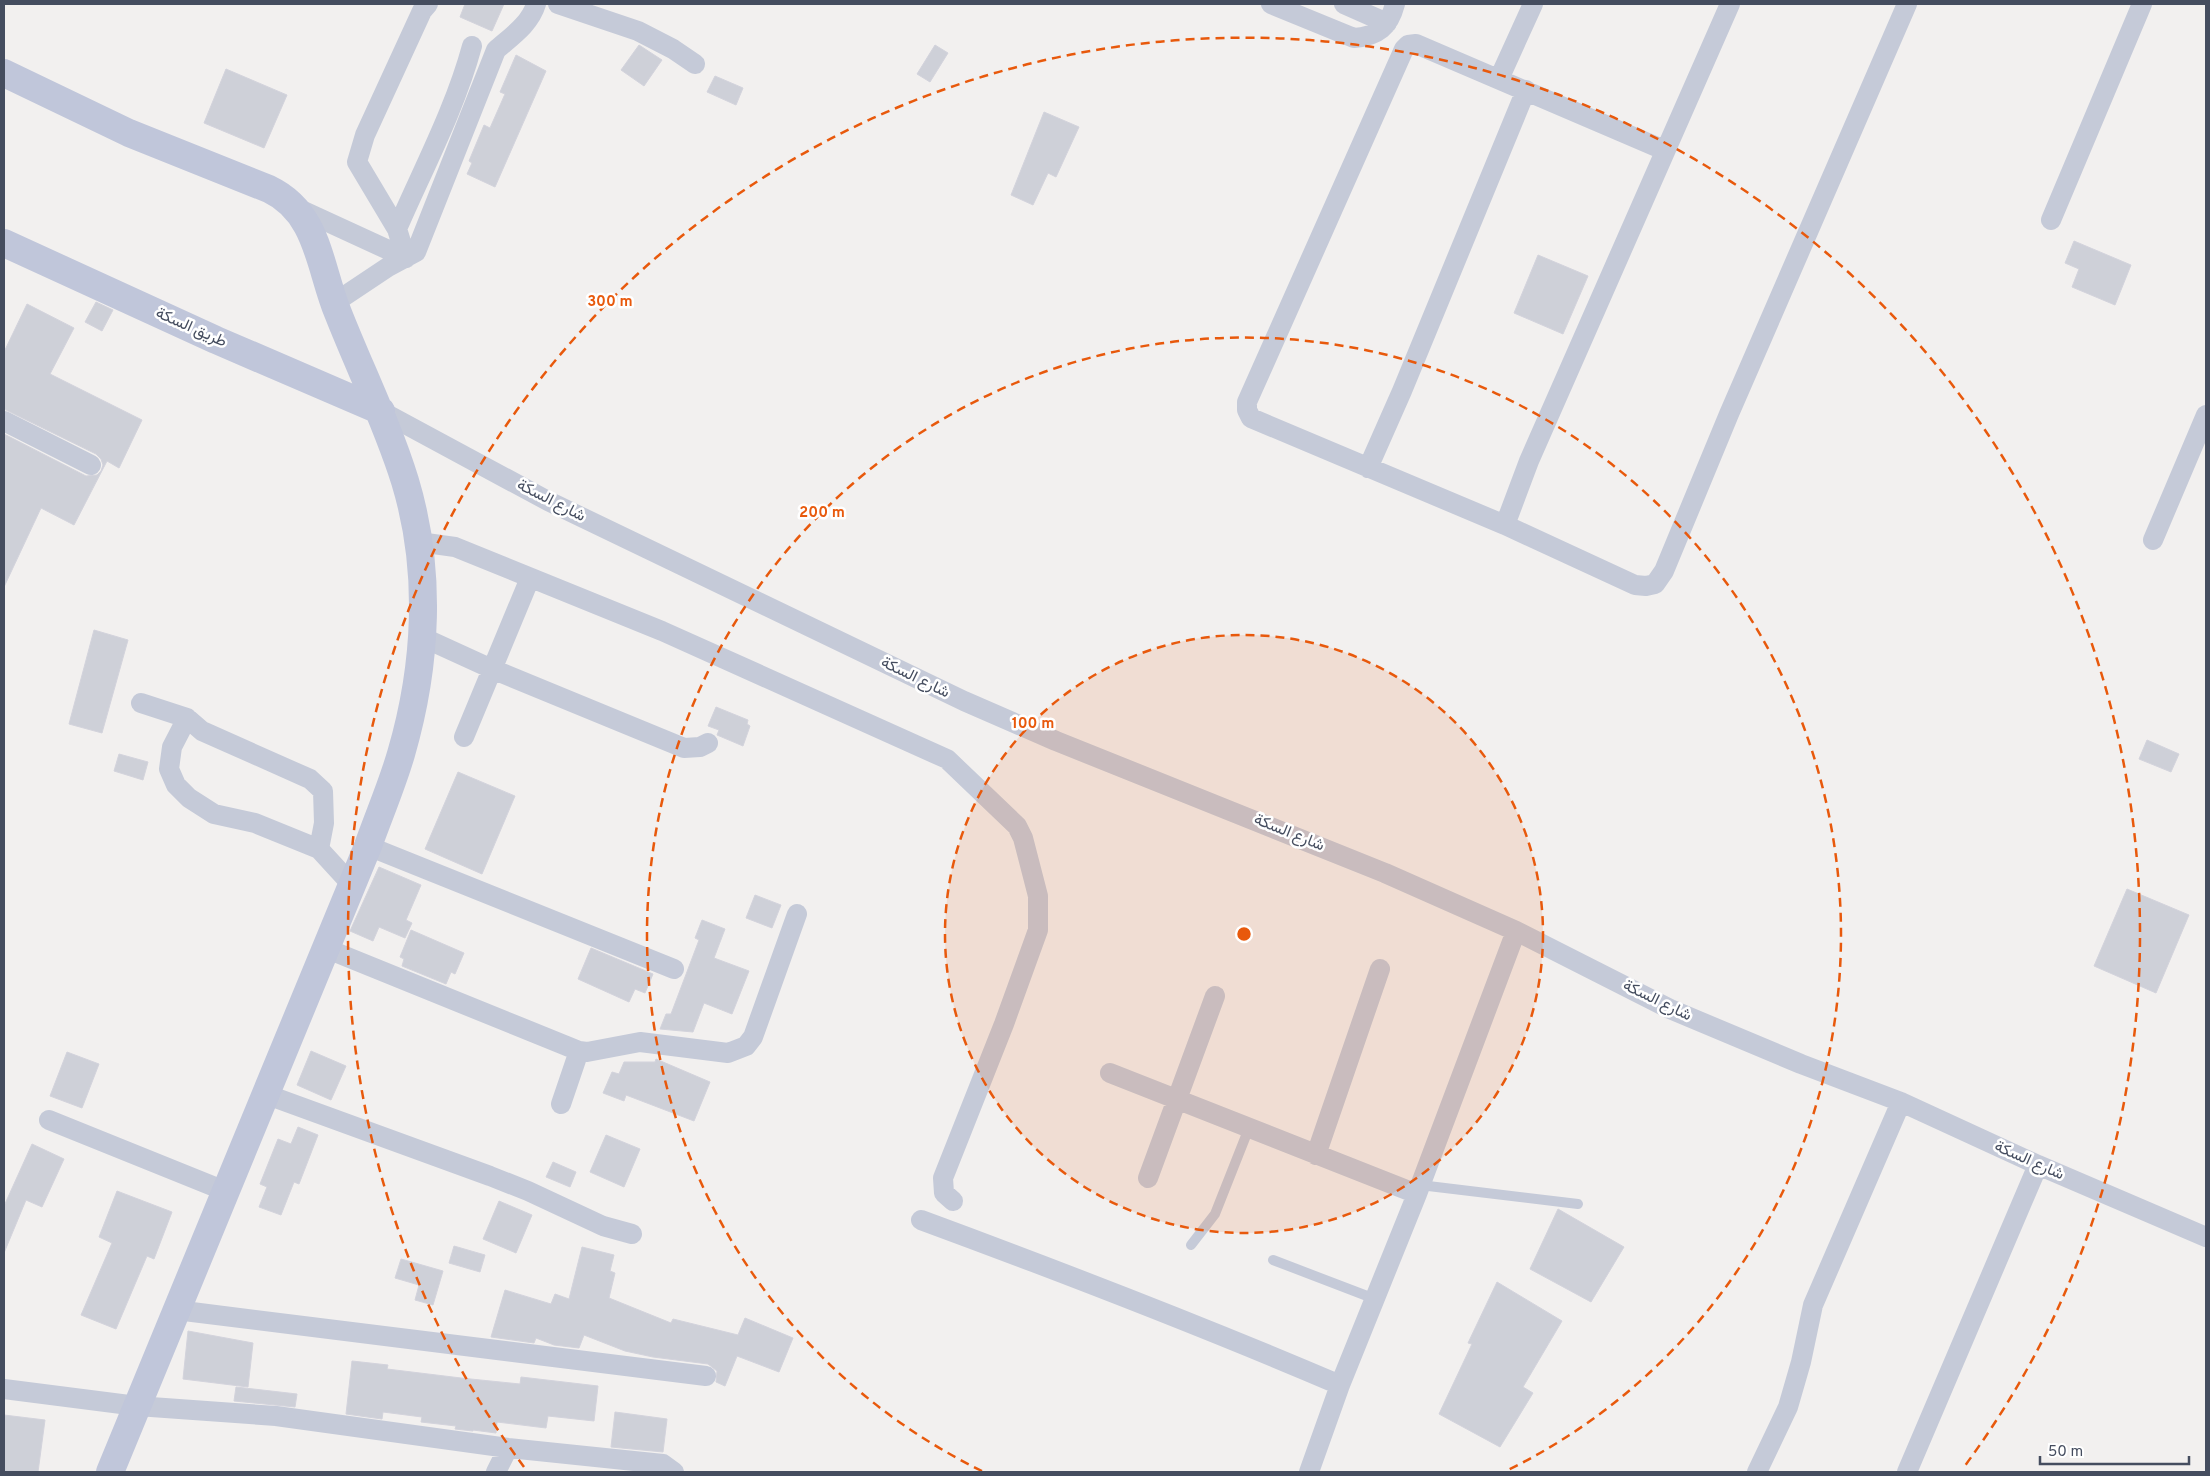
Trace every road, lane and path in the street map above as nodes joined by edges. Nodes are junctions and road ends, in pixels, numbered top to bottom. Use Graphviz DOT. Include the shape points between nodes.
graph roads {
  1 [pos="428,4"];
  2 [pos="536,4"];
  3 [pos="558,4"];
  4 [pos="1271,4"];
  5 [pos="1344,4"];
  6 [pos="1395,4"];
  7 [pos="1533,4"];
  8 [pos="1730,4"];
  9 [pos="1907,4"];
  10 [pos="2142,4"];
  11 [pos="1387,23"];
  12 [pos="472,46"];
  13 [pos="695,64"];
  14 [pos="4,73"];
  15 [pos="1499,79"];
  16 [pos="1526,90"];
  17 [pos="1664,150"];
  18 [pos="294,207"];
  19 [pos="2051,220"];
  20 [pos="397,229"];
  21 [pos="4,243"];
  22 [pos="406,258"];
  23 [pos="334,303"];
  24 [pos="380,411"];
  25 [pos="2206,416"];
  26 [pos="4,421"];
  27 [pos="91,465"];
  28 [pos="1368,468"];
  29 [pos="1505,525"];
  30 [pos="2153,540"];
  31 [pos="419,542"];
  32 [pos="530,578"];
  33 [pos="422,637"];
  34 [pos="492,669"];
  35 [pos="140,703"];
  36 [pos="187,718"];
  37 [pos="464,737"];
  38 [pos="708,743"];
  39 [pos="368,846"];
  40 [pos="319,849"];
  41 [pos="352,885"];
  42 [pos="797,914"];
  43 [pos="1516,931"];
  44 [pos="325,948"];
  45 [pos="674,969"];
  46 [pos="1380,969"];
  47 [pos="1215,996"];
  48 [pos="579,1050"];
  49 [pos="1110,1073"];
  50 [pos="265,1094"];
  51 [pos="1176,1100"];
  52 [pos="1902,1102"];
  53 [pos="561,1104"];
  54 [pos="49,1120"];
  55 [pos="1249,1128"];
  56 [pos="1316,1155"];
  57 [pos="2038,1166"];
  58 [pos="1148,1178"];
  59 [pos="1419,1189"];
  60 [pos="225,1191"];
  61 [pos="953,1201"];
  62 [pos="1578,1204"];
  63 [pos="921,1220"];
  64 [pos="632,1234"];
  65 [pos="2206,1237"];
  66 [pos="1191,1245"];
  67 [pos="1273,1260"];
  68 [pos="1375,1299"];
  69 [pos="176,1310"];
  70 [pos="706,1376"];
  71 [pos="1340,1385"];
  72 [pos="4,1389"];
  73 [pos="137,1406"];
  74 [pos="508,1448"];
  75 [pos="110,1472"];
  76 [pos="496,1472"];
  77 [pos="674,1472"];
  78 [pos="1309,1472"];
  79 [pos="1756,1472"];
  80 [pos="1906,1472"];
  1 -- 20 [label="street" via="365,135 358,162"];
  2 -- 22 [label="street" via="524,27 496,50 416,252"];
  3 -- 13 [label="street" via="638,31"];
  4 -- 11 [label="street" via="1354,38 1369,36"];
  5 -- 11 [label="street"];
  6 -- 11 [label="street"];
  7 -- 15 [label="street"];
  8 -- 17 [label="street"];
  9 -- 29 [label="street" via="1664,571 1655,584 1635,585"];
  10 -- 19 [label="street"];
  12 -- 20 [label="street" via="457,94"];
  14 -- 18 [label="main road" via="129,132 276,192"];
  15 -- 16 [label="street"];
  15 -- 28 [label="street" via="1416,44 1404,49 1247,402 1251,418"];
  16 -- 17 [label="street"];
  16 -- 28 [label="street"];
  17 -- 29 [label="street" via="1529,461"];
  18 -- 22 [label="street"];
  18 -- 23 [label="main road" via="310,228"];
  20 -- 22 [label="street"];
  21 -- 24 [label="main road, طريق السكة"];
  22 -- 23 [label="street"];
  23 -- 24 [label="main road"];
  24 -- 31 [label="main road" via="405,482"];
  24 -- 43 [label="street, شارع السكة" via="548,501 964,701 1065,745 1385,873"];
  25 -- 30 [label="street"];
  26 -- 27 [label="street"];
  28 -- 29 [label="street"];
  31 -- 32 [label="street" via="455,548"];
  31 -- 33 [label="main road" via="424,606"];
  32 -- 34 [label="street"];
  32 -- 61 [label="street" via="671,635 948,759 1017,826 1038,896 1040,922 943,1178 944,1193"];
  33 -- 34 [label="street"];
  33 -- 39 [label="main road" via="407,734"];
  34 -- 37 [label="street"];
  34 -- 38 [label="street" via="684,748"];
  35 -- 36 [label="street"];
  36 -- 40 [label="street" via="202,731 310,779 323,790 324,823"];
  36 -- 40 [label="street" via="172,747 169,769 176,785 189,798 214,814 255,823"];
  39 -- 41 [label="main road"];
  39 -- 45 [label="street"];
  40 -- 41 [label="street"];
  41 -- 44 [label="main road"];
  42 -- 48 [label="street" via="753,1037 746,1046 728,1053 640,1042 587,1052"];
  43 -- 52 [label="street, شارع السكة" via="1670,1009"];
  43 -- 59 [label="street"];
  44 -- 48 [label="street"];
  44 -- 50 [label="main road"];
  46 -- 56 [label="street"];
  47 -- 51 [label="street"];
  48 -- 53 [label="street"];
  49 -- 51 [label="street"];
  50 -- 60 [label="main road"];
  50 -- 64 [label="street" via="490,1176 603,1226"];
  51 -- 55 [label="street"];
  51 -- 58 [label="street"];
  52 -- 57 [label="street, شارع السكة"];
  52 -- 79 [label="street" via="1813,1305 1788,1407"];
  54 -- 60 [label="street"];
  55 -- 56 [label="street"];
  55 -- 66 [label="lane" via="1215,1214"];
  56 -- 59 [label="street"];
  57 -- 65 [label="street, شارع السكة"];
  57 -- 80 [label="street"];
  59 -- 62 [label="lane"];
  59 -- 68 [label="street"];
  60 -- 69 [label="main road"];
  63 -- 71 [label="street" via="1026,1258"];
  67 -- 68 [label="lane"];
  68 -- 71 [label="street"];
  69 -- 70 [label="street"];
  69 -- 73 [label="main road"];
  71 -- 78 [label="street"];
  72 -- 73 [label="street"];
  73 -- 74 [label="street" via="276,1416"];
  73 -- 75 [label="main road"];
  74 -- 76 [label="street"];
  74 -- 77 [label="street" via="663,1464"];
}
